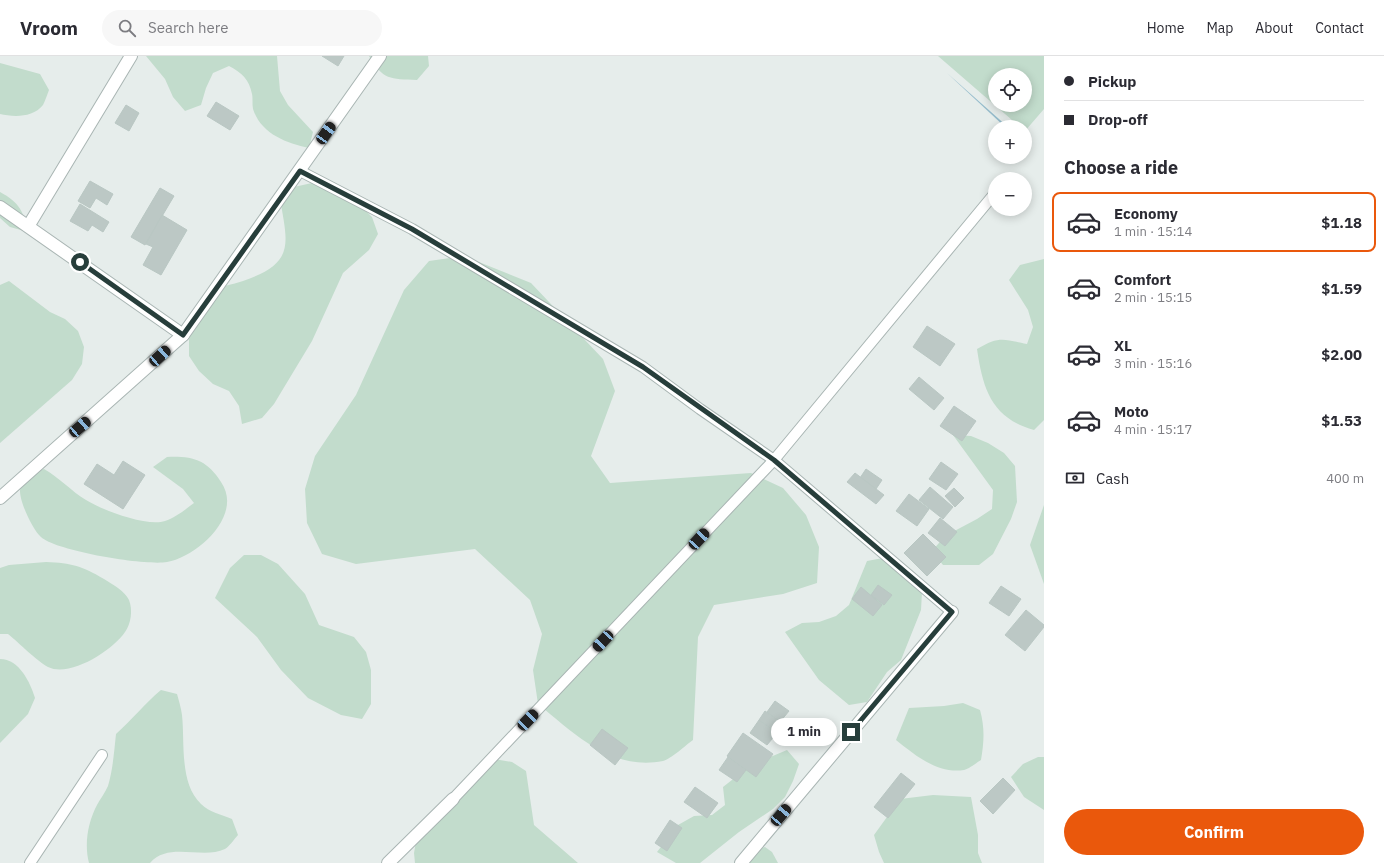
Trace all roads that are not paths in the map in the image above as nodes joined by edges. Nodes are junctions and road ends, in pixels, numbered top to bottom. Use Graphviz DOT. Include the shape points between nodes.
graph roads {
  1 [pos="132,56"];
  2 [pos="380,56"];
  3 [pos="300,171"];
  4 [pos="988,201"];
  5 [pos="0,207"];
  6 [pos="29,225"];
  7 [pos="183,335"];
  8 [pos="774,460"];
  9 [pos="0,498"];
  10 [pos="952,612"];
  11 [pos="102,755"];
  12 [pos="453,799"];
  13 [pos="30,863"];
  14 [pos="388,863"];
  15 [pos="741,863"];
  1 -- 6 [label="street"];
  2 -- 3 [label="street"];
  3 -- 7 [label="street"];
  3 -- 8 [label="lane" via="412,229 643,367"];
  4 -- 8 [label="lane"];
  5 -- 6 [label="street"];
  6 -- 7 [label="street"];
  7 -- 9 [label="street"];
  8 -- 10 [label="lane"];
  8 -- 12 [label="lane"];
  10 -- 15 [label="street"];
  11 -- 13 [label="lane"];
  12 -- 14 [label="street"];
}
